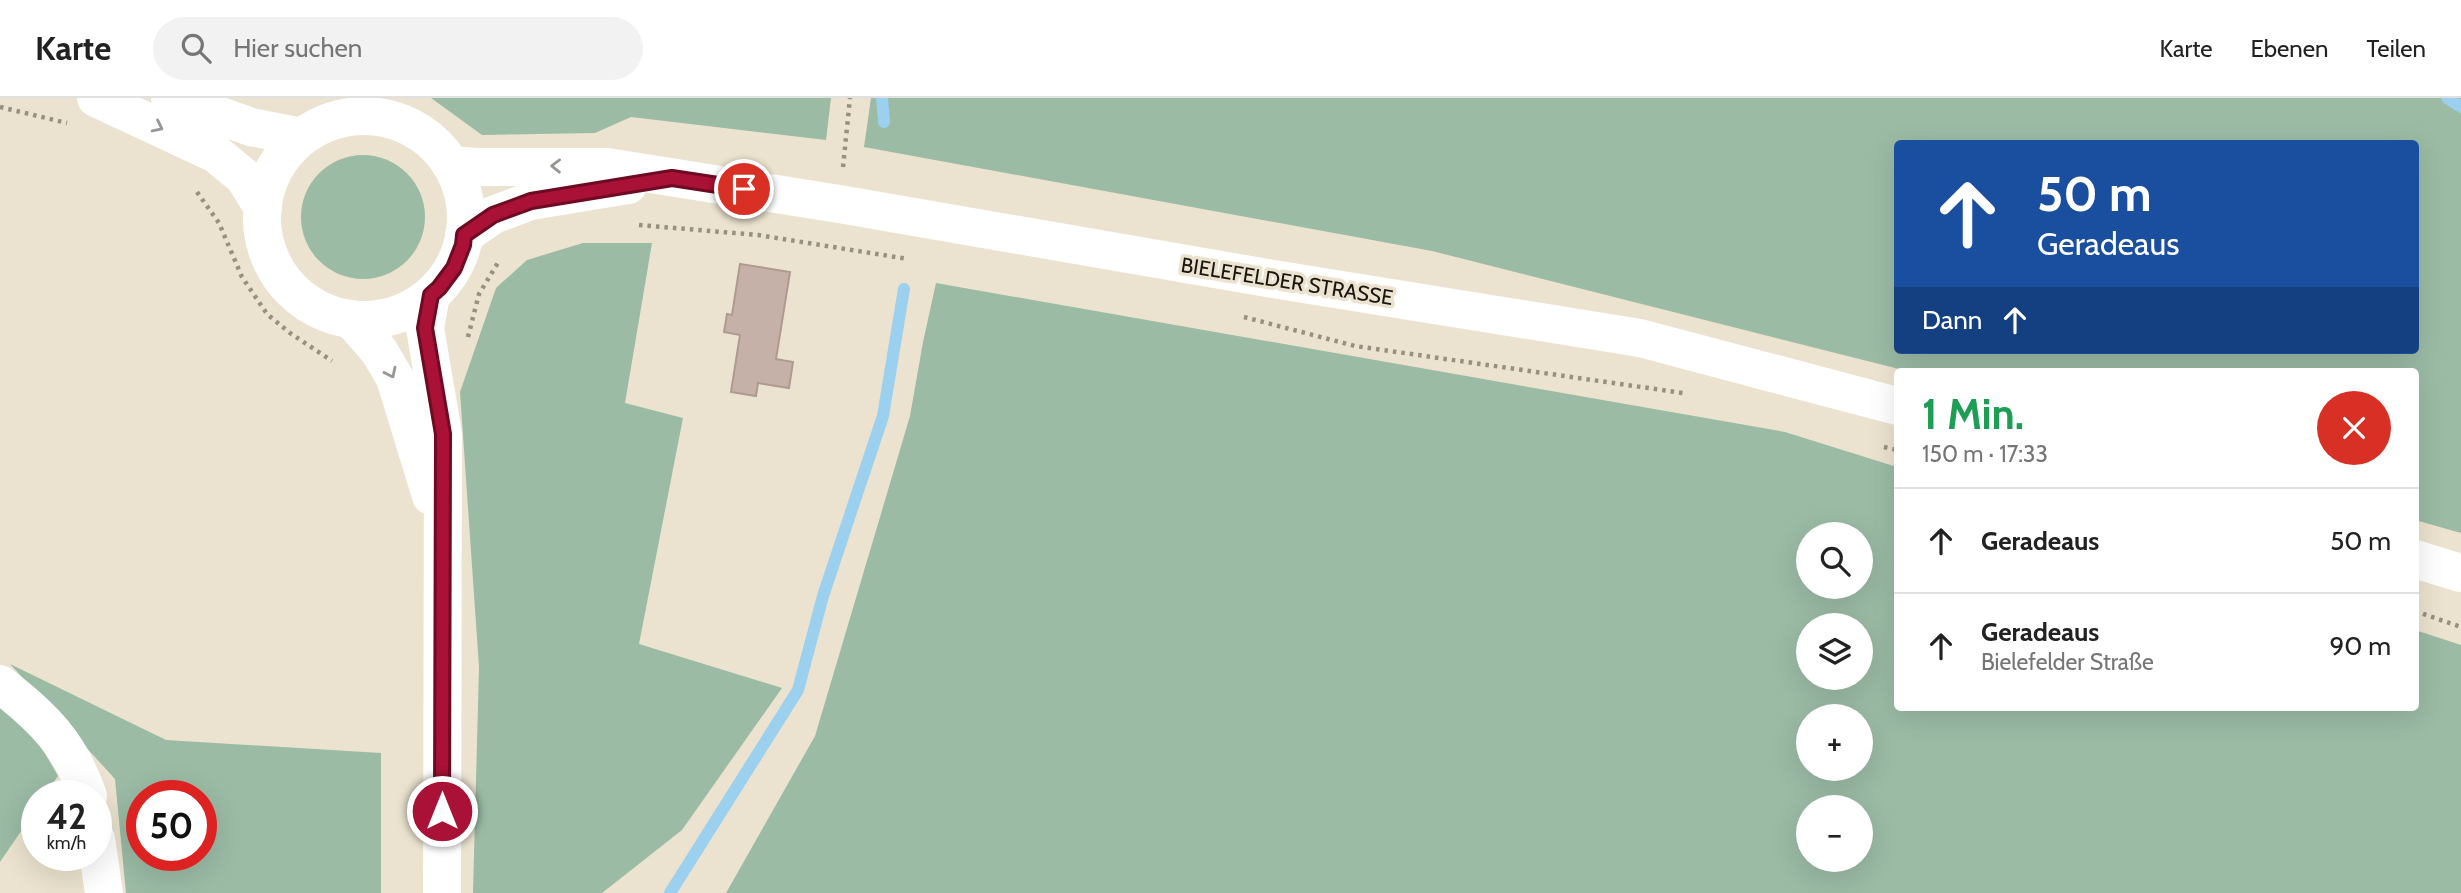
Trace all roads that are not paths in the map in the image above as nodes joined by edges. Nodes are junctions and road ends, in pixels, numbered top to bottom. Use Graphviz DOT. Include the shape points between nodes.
graph roads {
  1 [pos="96,98"];
  2 [pos="170,98"];
  3 [pos="302,136"];
  4 [pos="451,165"];
  5 [pos="672,178"];
  6 [pos="263,208"];
  7 [pos="464,235"];
  8 [pos="431,295"];
  9 [pos="351,319"];
  10 [pos="1894,405"];
  11 [pos="443,538"];
  12 [pos="2419,560"];
  13 [pos="2461,573"];
  14 [pos="0,684"];
  15 [pos="83,780"];
  16 [pos="101,871"];
  17 [pos="104,893"];
  18 [pos="442,893"];
  1 -- 6 [label="main road, one-way" via="216,155 244,177"];
  2 -- 3 [label="main road" via="251,127"];
  3 -- 4 [label="main road" via="332,121 366,116 399,122 428,139"];
  3 -- 6 [label="main road" via="278,162"];
  5 -- 4 [label="main road, BIELEFELDER STRASSE, one-way" via="607,167"];
  4 -- 7 [label="main road" via="464,197"];
  5 -- 7 [label="main road" via="531,201 493,215"];
  5 -- 10 [label="main road, BIELEFELDER STRASSE" via="1640,338"];
  6 -- 9 [label="main road" via="267,254 283,282 307,303"];
  7 -- 8 [label="main road" via="454,268"];
  8 -- 9 [label="main road" via="399,315"];
  8 -- 11 [label="main road" via="425,328 443,434"];
  9 -- 11 [label="main road, one-way" via="395,378"];
  11 -- 18 [label="main road"];
  12 -- 13 [label="main road"];
  14 -- 15 [label="main road" via="59,737"];
  16 -- 17 [label="main road"];
}
